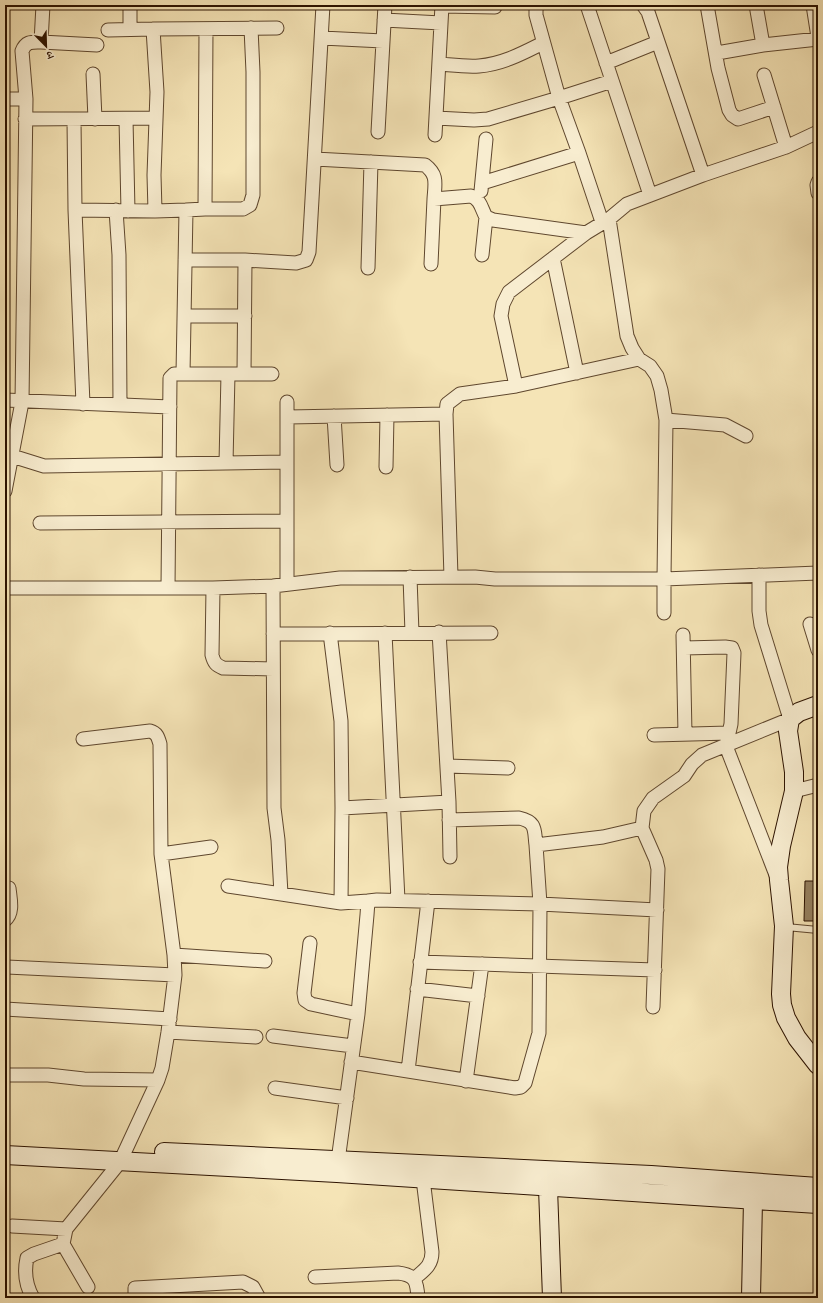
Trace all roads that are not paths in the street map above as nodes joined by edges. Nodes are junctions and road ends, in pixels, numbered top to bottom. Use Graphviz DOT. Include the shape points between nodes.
graph roads {
  1 [pos="43,5"];
  2 [pos="130,5"];
  3 [pos="323,5"];
  4 [pos="385,5"];
  5 [pos="442,5"];
  6 [pos="538,5"];
  7 [pos="587,5"];
  8 [pos="643,5"];
  9 [pos="707,5"];
  10 [pos="756,5"];
  11 [pos="813,5"];
  12 [pos="495,7"];
  13 [pos="384,20"];
  14 [pos="441,23"];
  15 [pos="250,28"];
  16 [pos="276,28"];
  17 [pos="130,29"];
  18 [pos="153,29"];
  19 [pos="206,29"];
  20 [pos="108,30"];
  21 [pos="322,38"];
  22 [pos="818,38"];
  23 [pos="383,41"];
  24 [pos="41,42"];
  25 [pos="658,42"];
  26 [pos="544,43"];
  27 [pos="97,45"];
  28 [pos="763,46"];
  29 [pos="717,53"];
  30 [pos="606,63"];
  31 [pos="439,64"];
  32 [pos="93,74"];
  33 [pos="764,75"];
  34 [pos="612,81"];
  35 [pos="559,98"];
  36 [pos="5,99"];
  37 [pos="26,99"];
  38 [pos="774,107"];
  39 [pos="156,118"];
  40 [pos="436,118"];
  41 [pos="25,119"];
  42 [pos="126,119"];
  43 [pos="74,120"];
  44 [pos="95,120"];
  45 [pos="378,132"];
  46 [pos="818,132"];
  47 [pos="435,135"];
  48 [pos="486,139"];
  49 [pos="786,147"];
  50 [pos="579,152"];
  51 [pos="315,159"];
  52 [pos="371,162"];
  53 [pos="703,175"];
  54 [pos="818,182"];
  55 [pos="482,183"];
  56 [pos="818,193"];
  57 [pos="650,195"];
  58 [pos="434,199"];
  59 [pos="480,202"];
  60 [pos="205,209"];
  61 [pos="75,210"];
  62 [pos="122,210"];
  63 [pos="186,210"];
  64 [pos="155,211"];
  65 [pos="486,217"];
  66 [pos="605,221"];
  67 [pos="586,233"];
  68 [pos="482,255"];
  69 [pos="553,258"];
  70 [pos="185,260"];
  71 [pos="245,260"];
  72 [pos="431,264"];
  73 [pos="368,268"];
  74 [pos="184,316"];
  75 [pos="245,316"];
  76 [pos="639,359"];
  77 [pos="577,373"];
  78 [pos="183,374"];
  79 [pos="228,374"];
  80 [pos="244,374"];
  81 [pos="272,374"];
  82 [pos="516,386"];
  83 [pos="5,400"];
  84 [pos="22,402"];
  85 [pos="287,402"];
  86 [pos="82,404"];
  87 [pos="120,405"];
  88 [pos="170,407"];
  89 [pos="446,414"];
  90 [pos="387,415"];
  91 [pos="334,416"];
  92 [pos="288,417"];
  93 [pos="666,420"];
  94 [pos="746,436"];
  95 [pos="12,456"];
  96 [pos="287,462"];
  97 [pos="226,463"];
  98 [pos="169,464"];
  99 [pos="337,464"];
  100 [pos="386,467"];
  101 [pos="5,491"];
  102 [pos="286,521"];
  103 [pos="168,522"];
  104 [pos="40,523"];
  105 [pos="818,573"];
  106 [pos="759,575"];
  107 [pos="451,577"];
  108 [pos="410,578"];
  109 [pos="664,579"];
  110 [pos="287,584"];
  111 [pos="273,586"];
  112 [pos="5,588"];
  113 [pos="168,588"];
  114 [pos="213,588"];
  115 [pos="664,613"];
  116 [pos="810,624"];
  117 [pos="439,632"];
  118 [pos="385,633"];
  119 [pos="412,633"];
  120 [pos="491,633"];
  121 [pos="273,634"];
  122 [pos="330,634"];
  123 [pos="818,650"];
  124 [pos="273,669"];
  125 [pos="818,705"];
  126 [pos="790,719"];
  127 [pos="685,734"];
  128 [pos="654,735"];
  129 [pos="83,739"];
  130 [pos="727,740"];
  131 [pos="447,766"];
  132 [pos="508,768"];
  133 [pos="818,785"];
  134 [pos="794,791"];
  135 [pos="449,802"];
  136 [pos="393,805"];
  137 [pos="342,808"];
  138 [pos="449,820"];
  139 [pos="642,828"];
  140 [pos="536,845"];
  141 [pos="211,847"];
  142 [pos="161,854"];
  143 [pos="450,857"];
  144 [pos="779,880"];
  145 [pos="228,886"];
  146 [pos="9,888"];
  147 [pos="281,894"];
  148 [pos="398,900"];
  149 [pos="368,901"];
  150 [pos="428,901"];
  151 [pos="341,903"];
  152 [pos="540,904"];
  153 [pos="657,910"];
  154 [pos="5,920"];
  155 [pos="784,926"];
  156 [pos="818,930"];
  157 [pos="310,943"];
  158 [pos="174,955"];
  159 [pos="265,961"];
  160 [pos="420,962"];
  161 [pos="482,964"];
  162 [pos="7,967"];
  163 [pos="540,967"];
  164 [pos="655,970"];
  165 [pos="175,975"];
  166 [pos="417,989"];
  167 [pos="478,996"];
  168 [pos="653,1007"];
  169 [pos="5,1009"];
  170 [pos="358,1014"];
  171 [pos="170,1019"];
  172 [pos="168,1032"];
  173 [pos="273,1036"];
  174 [pos="256,1037"];
  175 [pos="354,1046"];
  176 [pos="351,1062"];
  177 [pos="818,1065"];
  178 [pos="408,1071"];
  179 [pos="5,1075"];
  180 [pos="158,1080"];
  181 [pos="466,1081"];
  182 [pos="275,1088"];
  183 [pos="347,1098"];
  184 [pos="5,1144"];
  185 [pos="5,1155"];
  186 [pos="123,1156"];
  187 [pos="338,1167"];
  188 [pos="422,1179"];
  189 [pos="818,1187"];
  190 [pos="548,1188"];
  191 [pos="753,1200"];
  192 [pos="818,1204"];
  193 [pos="12,1226"];
  194 [pos="66,1229"];
  195 [pos="63,1244"];
  196 [pos="315,1277"];
  197 [pos="414,1279"];
  198 [pos="88,1287"];
  199 [pos="33,1298"];
  200 [pos="135,1298"];
  201 [pos="259,1298"];
  202 [pos="418,1298"];
  203 [pos="552,1298"];
  204 [pos="751,1298"];
  1 -- 24 [label="street"];
  2 -- 17 [label="street"];
  3 -- 21 [label="street"];
  4 -- 13 [label="street"];
  5 -- 12 [label="street"];
  5 -- 14 [label="street"];
  6 -- 26 [label="street" via="536,15"];
  7 -- 30 [label="street"];
  8 -- 25 [label="street" via="648,12"];
  9 -- 29 [label="street"];
  10 -- 28 [label="street"];
  11 -- 22 [label="street"];
  13 -- 14 [label="street"];
  13 -- 23 [label="street"];
  14 -- 31 [label="street"];
  15 -- 16 [label="street"];
  15 -- 19 [label="street"];
  15 -- 60 [label="street" via="253,72 253,195 250,204 243,209"];
  17 -- 18 [label="street"];
  17 -- 20 [label="street"];
  18 -- 19 [label="street"];
  18 -- 39 [label="street"];
  19 -- 60 [label="street"];
  21 -- 23 [label="street"];
  21 -- 51 [label="street"];
  22 -- 28 [label="street"];
  23 -- 45 [label="street"];
  24 -- 27 [label="street"];
  24 -- 37 [label="street" via="30,42 22,51"];
  25 -- 30 [label="street"];
  25 -- 53 [label="street"];
  26 -- 31 [label="street" via="495,63 478,66"];
  26 -- 35 [label="street"];
  28 -- 29 [label="street"];
  29 -- 38 [label="street" via="720,75 732,115 738,119"];
  30 -- 34 [label="street"];
  31 -- 40 [label="street"];
  32 -- 44 [label="street"];
  33 -- 38 [label="street"];
  34 -- 35 [label="street"];
  34 -- 57 [label="street"];
  35 -- 40 [label="street" via="488,119"];
  35 -- 50 [label="street"];
  36 -- 37 [label="street"];
  37 -- 41 [label="street"];
  38 -- 49 [label="street"];
  39 -- 42 [label="street"];
  39 -- 64 [label="street"];
  40 -- 47 [label="street"];
  41 -- 43 [label="street"];
  41 -- 84 [label="street"];
  42 -- 44 [label="street"];
  42 -- 62 [label="street"];
  43 -- 44 [label="street"];
  43 -- 61 [label="street"];
  46 -- 49 [label="street"];
  48 -- 55 [label="street"];
  49 -- 53 [label="street"];
  50 -- 55 [label="street"];
  50 -- 66 [label="street"];
  51 -- 52 [label="street"];
  51 -- 71 [label="street" via="309,252 306,260 296,263"];
  52 -- 58 [label="street" via="425,164 435,177"];
  52 -- 73 [label="street"];
  53 -- 57 [label="street"];
  54 -- 56 [label="street"];
  55 -- 59 [label="street"];
  57 -- 66 [label="street" via="627,204"];
  58 -- 59 [label="street" via="471,196"];
  58 -- 72 [label="street"];
  59 -- 65 [label="street"];
  60 -- 63 [label="street"];
  61 -- 62 [label="street"];
  61 -- 86 [label="street"];
  62 -- 64 [label="street"];
  62 -- 87 [label="street" via="119,255"];
  63 -- 64 [label="street"];
  63 -- 70 [label="street"];
  65 -- 67 [label="street"];
  65 -- 68 [label="street"];
  66 -- 67 [label="street"];
  66 -- 76 [label="street" via="627,336"];
  67 -- 69 [label="street"];
  69 -- 77 [label="street"];
  69 -- 82 [label="street" via="509,292 503,304 501,316"];
  70 -- 71 [label="street"];
  70 -- 74 [label="street"];
  71 -- 75 [label="street"];
  74 -- 75 [label="street"];
  74 -- 78 [label="street"];
  75 -- 80 [label="street"];
  76 -- 77 [label="street"];
  76 -- 93 [label="street" via="650,366 656,376"];
  77 -- 82 [label="street"];
  78 -- 79 [label="street"];
  78 -- 88 [label="street" via="174,374 170,378"];
  79 -- 80 [label="street"];
  79 -- 97 [label="street"];
  80 -- 81 [label="street"];
  82 -- 89 [label="street" via="460,394 447,404"];
  83 -- 84 [label="street"];
  84 -- 86 [label="street"];
  84 -- 95 [label="street"];
  85 -- 92 [label="street"];
  86 -- 87 [label="street"];
  87 -- 88 [label="street"];
  88 -- 98 [label="street"];
  89 -- 90 [label="street"];
  89 -- 107 [label="street"];
  90 -- 91 [label="street"];
  90 -- 100 [label="street"];
  91 -- 92 [label="street"];
  91 -- 99 [label="street"];
  92 -- 96 [label="street"];
  93 -- 94 [label="street" via="725,425"];
  93 -- 109 [label="street"];
  95 -- 98 [label="street" via="44,466"];
  95 -- 101 [label="street"];
  96 -- 97 [label="street"];
  96 -- 102 [label="street"];
  97 -- 98 [label="street"];
  98 -- 103 [label="street"];
  102 -- 103 [label="street"];
  102 -- 110 [label="street"];
  103 -- 104 [label="street"];
  103 -- 113 [label="street"];
  105 -- 106 [label="street"];
  106 -- 109 [label="street"];
  106 -- 126 [label="street" via="761,625"];
  107 -- 108 [label="street"];
  107 -- 109 [label="street" via="495,580"];
  108 -- 110 [label="street" via="340,578"];
  108 -- 119 [label="street"];
  109 -- 115 [label="street"];
  110 -- 111 [label="street"];
  111 -- 114 [label="street"];
  111 -- 121 [label="street"];
  112 -- 113 [label="street"];
  113 -- 114 [label="street"];
  114 -- 124 [label="street" via="212,656 217,666"];
  116 -- 123 [label="street"];
  117 -- 119 [label="street"];
  117 -- 120 [label="street"];
  117 -- 131 [label="street"];
  118 -- 119 [label="street"];
  118 -- 122 [label="street"];
  118 -- 136 [label="street"];
  121 -- 122 [label="street"];
  121 -- 124 [label="street"];
  122 -- 137 [label="street" via="340,721"];
  124 -- 147 [label="street" via="274,808"];
  125 -- 126 [label="street"];
  126 -- 130 [label="street"];
  126 -- 134 [label="street" via="788,732"];
  127 -- 128 [label="street"];
  127 -- 130 [label="street"];
  127 -- 130 [label="street" via="684,642 732,648 734,653"];
  129 -- 142 [label="street" via="150,731 159,737"];
  130 -- 139 [label="street" via="702,755 684,776 653,798 644,811"];
  130 -- 144 [label="street"];
  131 -- 132 [label="street"];
  131 -- 135 [label="street"];
  133 -- 134 [label="street"];
  134 -- 144 [label="street" via="780,846"];
  135 -- 136 [label="street"];
  135 -- 138 [label="street"];
  136 -- 137 [label="street"];
  136 -- 148 [label="street"];
  137 -- 151 [label="street"];
  138 -- 140 [label="street" via="528,820 534,826"];
  138 -- 143 [label="street"];
  139 -- 140 [label="street" via="603,837"];
  139 -- 153 [label="street" via="658,869"];
  140 -- 152 [label="street"];
  141 -- 142 [label="street"];
  142 -- 158 [label="street"];
  144 -- 155 [label="street"];
  145 -- 147 [label="street"];
  146 -- 154 [label="street" via="10,910"];
  147 -- 151 [label="street"];
  148 -- 149 [label="street"];
  148 -- 150 [label="street"];
  149 -- 151 [label="street"];
  149 -- 170 [label="street"];
  150 -- 152 [label="street"];
  150 -- 160 [label="street"];
  152 -- 153 [label="street"];
  152 -- 163 [label="street"];
  153 -- 164 [label="street"];
  155 -- 156 [label="lane"];
  155 -- 177 [label="street" via="782,1005 797,1038"];
  157 -- 170 [label="street" via="305,1000 311,1004"];
  158 -- 159 [label="street"];
  158 -- 165 [label="street"];
  160 -- 161 [label="street"];
  160 -- 166 [label="street"];
  161 -- 163 [label="street"];
  161 -- 167 [label="street"];
  162 -- 165 [label="street"];
  163 -- 164 [label="street"];
  163 -- 181 [label="street" via="539,1033 525,1083 515,1088"];
  164 -- 168 [label="street"];
  165 -- 171 [label="street"];
  166 -- 167 [label="street"];
  166 -- 178 [label="street"];
  167 -- 181 [label="street"];
  169 -- 171 [label="street"];
  170 -- 175 [label="street"];
  171 -- 172 [label="street"];
  172 -- 174 [label="street"];
  172 -- 180 [label="street"];
  173 -- 175 [label="street"];
  175 -- 176 [label="street"];
  176 -- 178 [label="street"];
  176 -- 183 [label="street"];
  178 -- 181 [label="street"];
  179 -- 180 [label="street"];
  180 -- 186 [label="street"];
  182 -- 183 [label="street"];
  183 -- 187 [label="street"];
  184 -- 186 [label="street"];
  185 -- 186 [label="street"];
  186 -- 187 [label="street"];
  186 -- 194 [label="street"];
  187 -- 188 [label="street"];
  187 -- 189 [label="street" via="651,1175"];
  188 -- 190 [label="street"];
  188 -- 197 [label="street" via="432,1259"];
  190 -- 191 [label="street"];
  190 -- 203 [label="street"];
  191 -- 192 [label="street"];
  191 -- 204 [label="street"];
  193 -- 194 [label="street"];
  194 -- 195 [label="street"];
  195 -- 198 [label="street"];
  195 -- 199 [label="street" via="27,1258 27,1286"];
  196 -- 197 [label="street" via="398,1273 407,1274"];
  197 -- 202 [label="street"];
  200 -- 201 [label="street" via="135,1288 243,1282 253,1287"];
}
